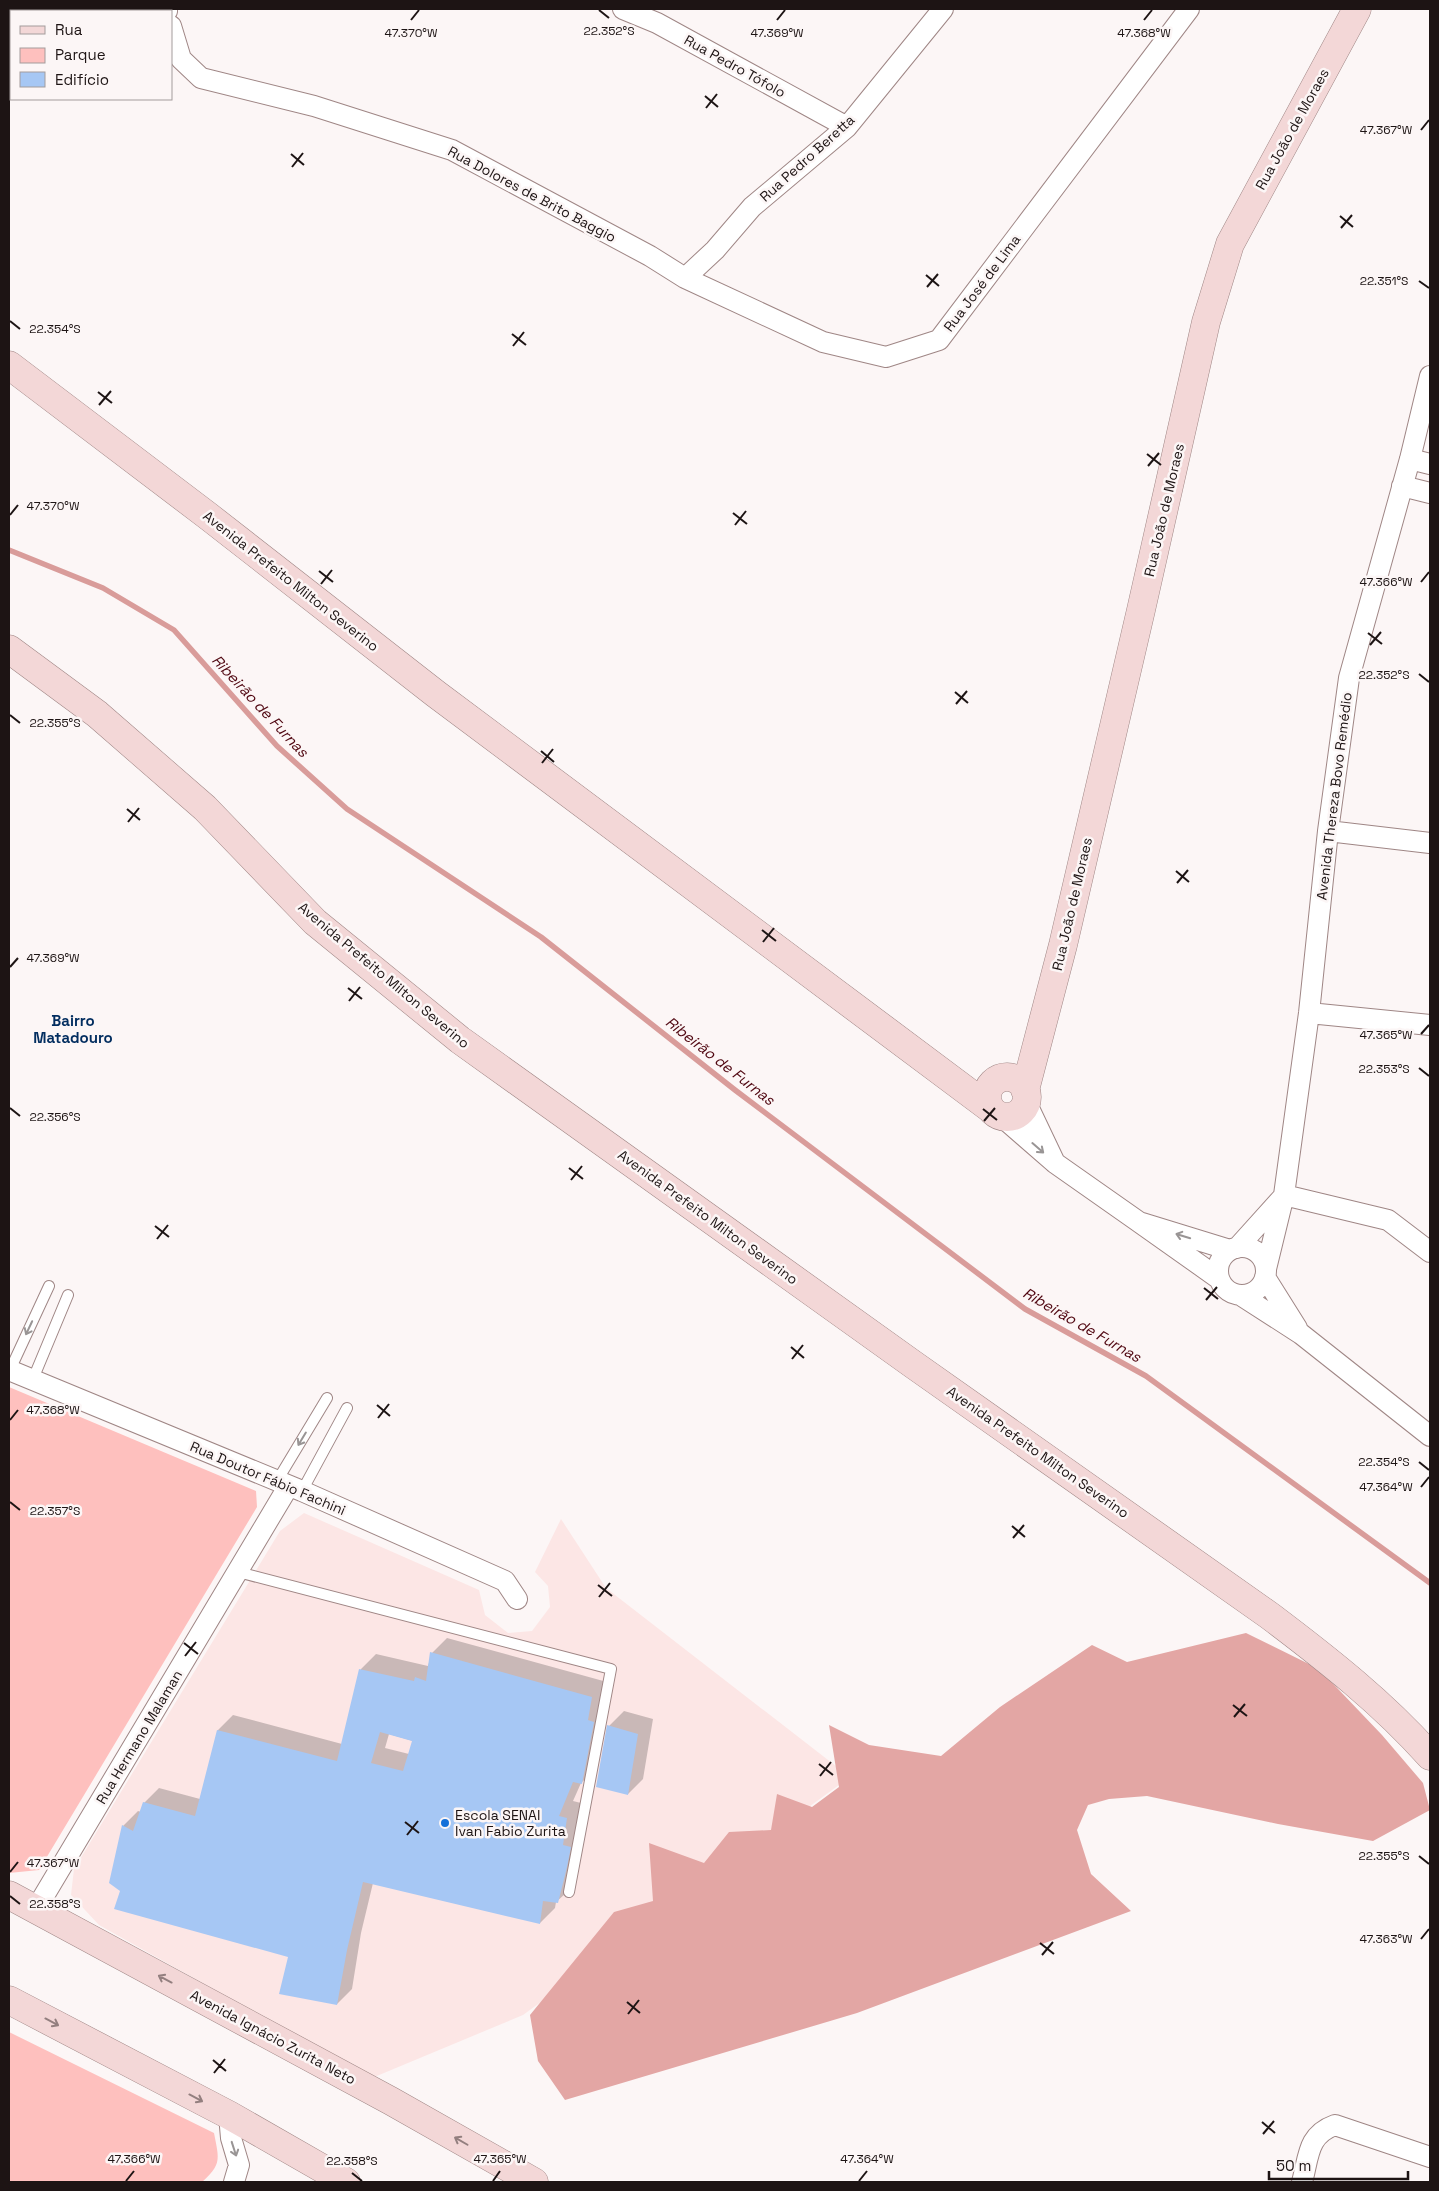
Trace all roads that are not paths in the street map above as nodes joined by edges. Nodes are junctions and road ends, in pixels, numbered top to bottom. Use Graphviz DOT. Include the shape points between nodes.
graph roads {
  1 [pos="623,9"];
  2 [pos="943,9"];
  3 [pos="1189,9"];
  4 [pos="1357,9"];
  5 [pos="663,16"];
  6 [pos="172,29"];
  7 [pos="847,127"];
  8 [pos="684,278"];
  9 [pos="9,365"];
  10 [pos="1430,376"];
  11 [pos="1410,459"];
  12 [pos="1430,464"];
  13 [pos="1402,486"];
  14 [pos="1430,493"];
  15 [pos="9,649"];
  16 [pos="1328,831"];
  17 [pos="1430,843"];
  18 [pos="1308,1013"];
  19 [pos="1430,1025"];
  20 [pos="932,1066"];
  21 [pos="1013,1087"];
  22 [pos="996,1112"];
  23 [pos="1055,1163"];
  24 [pos="1284,1195"];
  25 [pos="1139,1222"];
  26 [pos="1233,1249"];
  27 [pos="1430,1252"];
  28 [pos="1266,1273"];
  29 [pos="1218,1278"];
  30 [pos="49,1286"];
  31 [pos="68,1295"];
  32 [pos="1242,1296"];
  33 [pos="1300,1334"];
  34 [pos="9,1370"];
  35 [pos="33,1379"];
  36 [pos="327,1398"];
  37 [pos="347,1408"];
  38 [pos="1430,1436"];
  39 [pos="289,1486"];
  40 [pos="238,1572"];
  41 [pos="517,1599"];
  42 [pos="1430,1756"];
  43 [pos="569,1892"];
  44 [pos="9,1895"];
  45 [pos="36,1910"];
  46 [pos="9,2000"];
  47 [pos="229,2115"];
  48 [pos="1430,2157"];
  49 [pos="234,2182"];
  50 [pos="346,2182"];
  51 [pos="534,2182"];
  52 [pos="1302,2182"];
  1 -- 5 [label="street, Rua Pedro Tófolo"];
  2 -- 7 [label="street, Rua Pedro Beretta"];
  3 -- 8 [label="street, Rua José de Lima" via="939,340 886,357 823,342"];
  4 -- 21 [label="main road, Rua João de Moraes" via="1230,244 1206,322 1142,610 1039,1038"];
  5 -- 7 [label="street, Rua Pedro Tófolo"];
  6 -- 8 [label="street, Rua Dolores de Brito Baggio" via="181,58 201,78 314,106 452,150 650,256"];
  7 -- 8 [label="street, Rua Pedro Beretta" via="752,207 715,250"];
  9 -- 20 [label="main road, Avenida Prefeito Milton Severino" via="436,694"];
  10 -- 11 [label="street, Avenida Thereza Bovo Remédio"];
  11 -- 12 [label="street"];
  11 -- 13 [label="street, Avenida Thereza Bovo Remédio"];
  13 -- 14 [label="street"];
  13 -- 16 [label="street, Avenida Thereza Bovo Remédio" via="1349,678"];
  15 -- 42 [label="main road, Avenida Prefeito Milton Severino" via="98,714 205,808 316,922 460,1040 1270,1616 1402,1725"];
  16 -- 17 [label="street"];
  16 -- 18 [label="street, Avenida Thereza Bovo Remédio"];
  18 -- 19 [label="street"];
  18 -- 24 [label="street, Avenida Thereza Bovo Remédio"];
  20 -- 21 [label="main road, Avenida Prefeito Milton Severino"];
  20 -- 22 [label="main road, Avenida Prefeito Milton Severino"];
  21 -- 22 [label="main road" via="989,1089 988,1102"];
  21 -- 22 [label="main road" via="1020,1113 1008,1117"];
  21 -- 23 [label="street, Avenida Prefeito Milton Severino"];
  22 -- 23 [label="street, Avenida Prefeito Milton Severino, one-way"];
  23 -- 25 [label="street, Avenida Prefeito Milton Severino"];
  24 -- 26 [label="street"];
  24 -- 27 [label="street" via="1388,1220"];
  24 -- 28 [label="street, Avenida Thereza Bovo Remédio"];
  26 -- 25 [label="street, Avenida Prefeito Milton Severino, one-way"];
  25 -- 29 [label="street, Avenida Prefeito Milton Severino"];
  26 -- 28 [label="street, Avenida Prefeito Milton Severino" via="1249,1248 1259,1254"];
  26 -- 29 [label="street" via="1219,1262"];
  28 -- 32 [label="street" via="1257,1290"];
  28 -- 33 [label="street, Avenida Prefeito Milton Severino"];
  29 -- 32 [label="street, Avenida Prefeito Milton Severino" via="1227,1291"];
  30 -- 34 [label="lane, one-way"];
  31 -- 35 [label="lane"];
  32 -- 33 [label="street, Avenida Prefeito Milton Severino"];
  33 -- 38 [label="street, Avenida Prefeito Milton Severino"];
  34 -- 35 [label="street, Rua Doutor Fábio Fachini"];
  35 -- 39 [label="street, Rua Doutor Fábio Fachini"];
  36 -- 39 [label="lane, one-way"];
  37 -- 39 [label="lane"];
  39 -- 40 [label="street, Rua Hermano Malaman"];
  39 -- 41 [label="street, Rua Doutor Fábio Fachini" via="505,1581"];
  40 -- 43 [label="lane" via="611,1669"];
  40 -- 45 [label="street, Rua Hermano Malaman"];
  44 -- 45 [label="main road, Avenida Ignácio Zurita Neto"];
  51 -- 45 [label="main road, Avenida Ignácio Zurita Neto, one-way" via="391,2101"];
  46 -- 47 [label="main road, one-way"];
  47 -- 49 [label="street, one-way" via="231,2138 240,2165"];
  47 -- 50 [label="main road"];
  48 -- 52 [label="street" via="1335,2125 1323,2129 1314,2138"];
}
